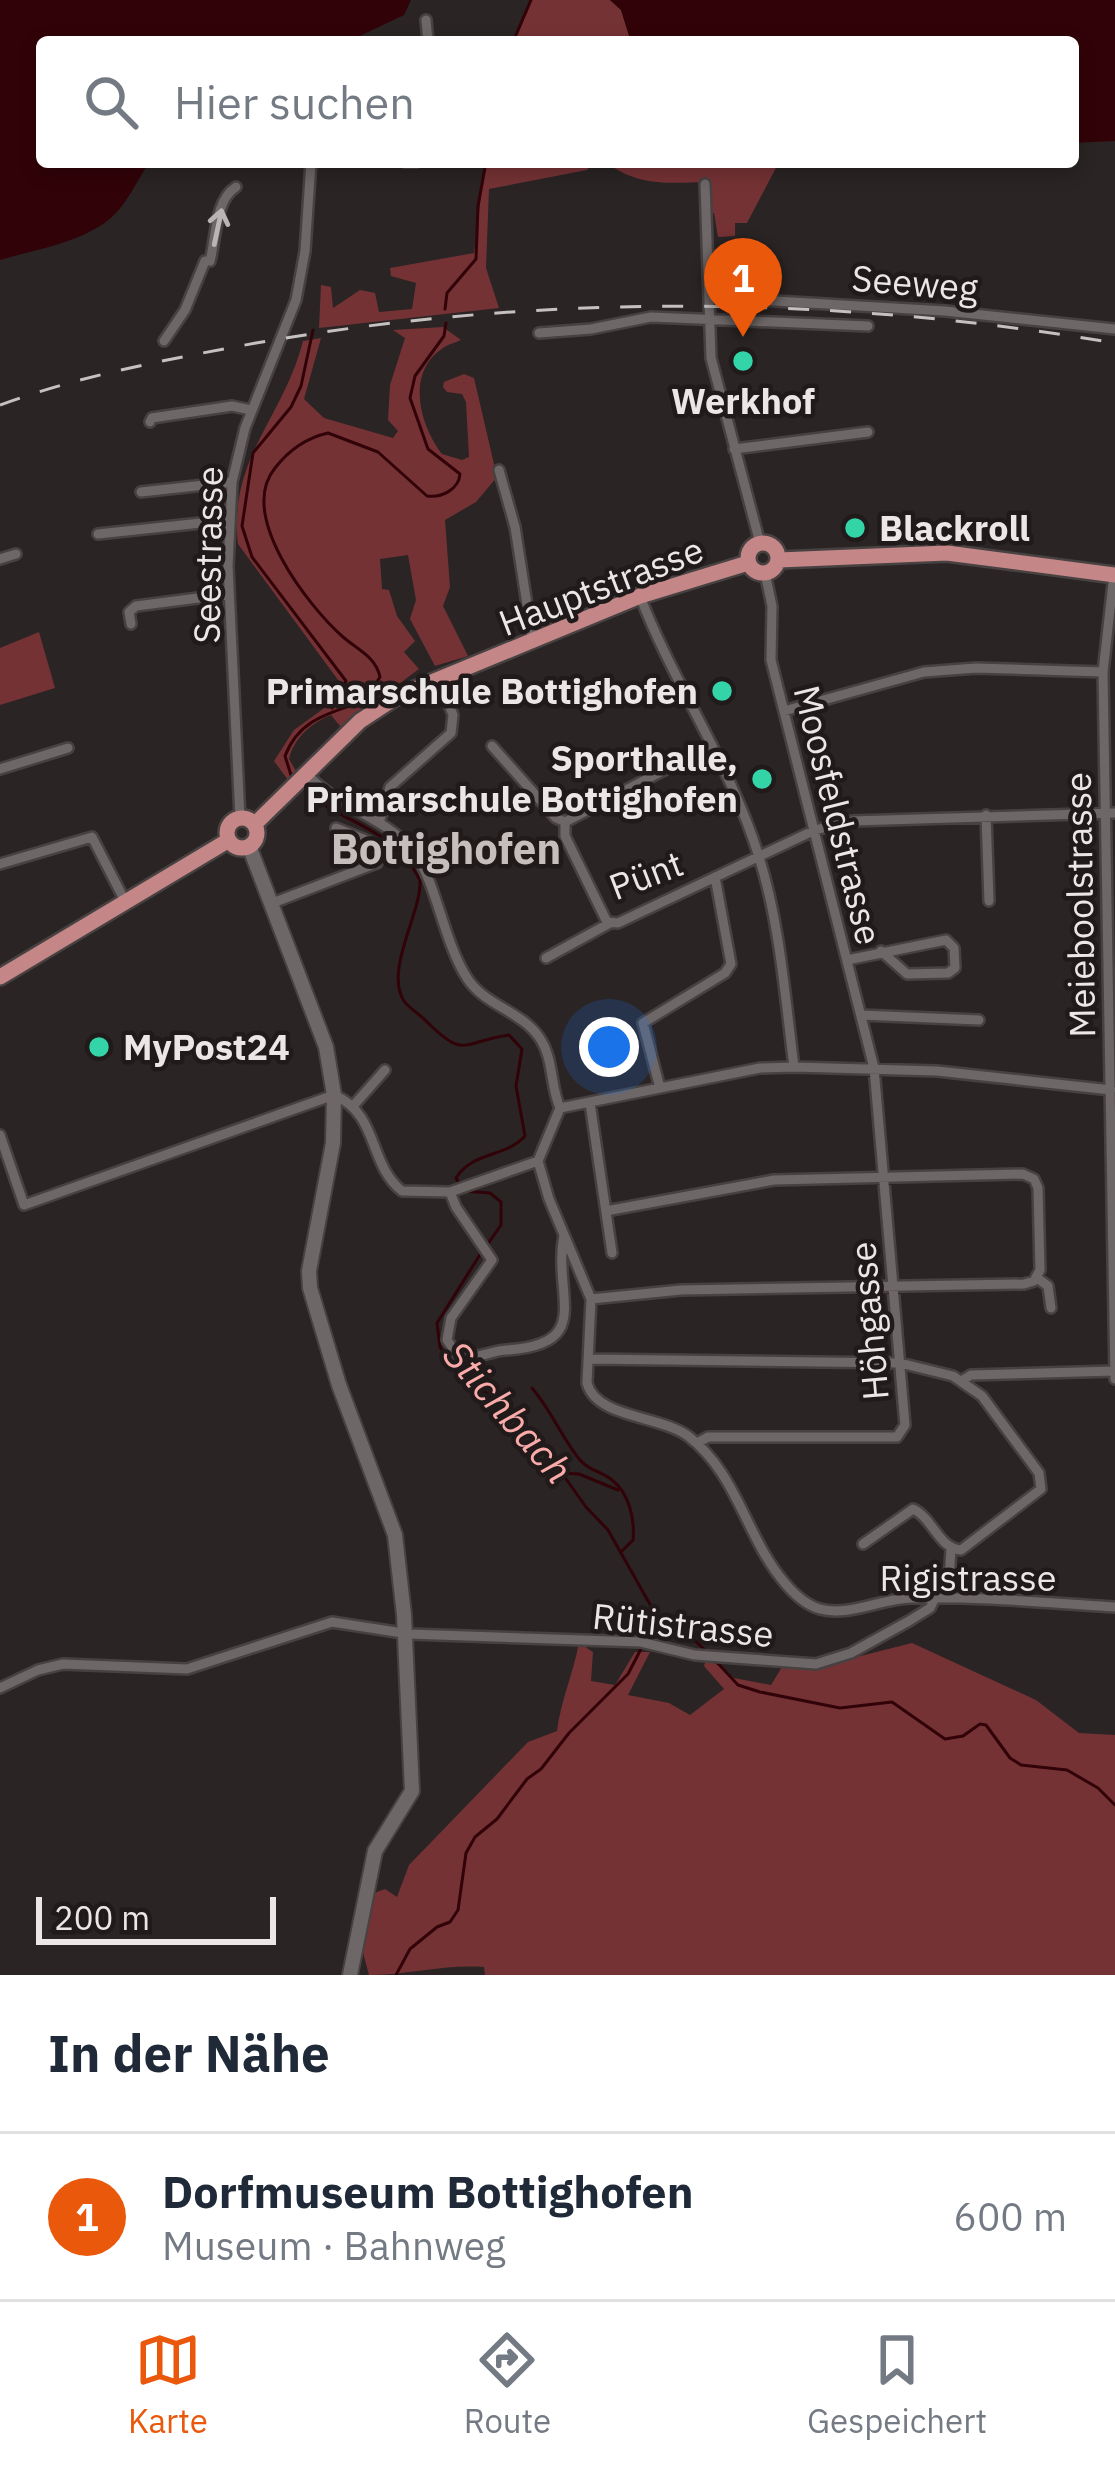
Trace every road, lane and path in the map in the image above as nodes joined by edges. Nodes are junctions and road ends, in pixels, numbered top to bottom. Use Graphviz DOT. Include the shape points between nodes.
graph roads {
  1 [pos="426,20"];
  2 [pos="427,36"];
  3 [pos="311,168"];
  4 [pos="705,184"];
  5 [pos="236,187"];
  6 [pos="709,297"];
  7 [pos="710,317"];
  8 [pos="868,326"];
  9 [pos="1115,329"];
  10 [pos="539,333"];
  11 [pos="164,341"];
  12 [pos="251,410"];
  13 [pos="150,422"];
  14 [pos="868,431"];
  15 [pos="734,449"];
  16 [pos="499,470"];
  17 [pos="232,482"];
  18 [pos="141,492"];
  19 [pos="229,520"];
  20 [pos="98,534"];
  21 [pos="760,543"];
  22 [pos="16,554"];
  23 [pos="0,560"];
  24 [pos="779,560"];
  25 [pos="748,563"];
  26 [pos="765,573"];
  27 [pos="1115,574"];
  28 [pos="230,594"];
  29 [pos="640,596"];
  30 [pos="131,624"];
  31 [pos="533,643"];
  32 [pos="475,667"];
  33 [pos="1103,672"];
  34 [pos="441,684"];
  35 [pos="784,711"];
  36 [pos="345,737"];
  37 [pos="712,745"];
  38 [pos="491,746"];
  39 [pos="68,748"];
  40 [pos="0,750"];
  41 [pos="2,768"];
  42 [pos="301,780"];
  43 [pos="1110,813"];
  44 [pos="986,815"];
  45 [pos="247,821"];
  46 [pos="565,822"];
  47 [pos="379,823"];
  48 [pos="337,828"];
  49 [pos="815,830"];
  50 [pos="229,840"];
  51 [pos="249,846"];
  52 [pos="759,856"];
  53 [pos="0,864"];
  54 [pos="715,877"];
  55 [pos="989,901"];
  56 [pos="126,902"];
  57 [pos="270,904"];
  58 [pos="610,923"];
  59 [pos="881,951"];
  60 [pos="546,958"];
  61 [pos="848,960"];
  62 [pos="0,977"];
  63 [pos="861,1015"];
  64 [pos="979,1020"];
  65 [pos="794,1067"];
  66 [pos="874,1068"];
  67 [pos="385,1070"];
  68 [pos="660,1088"];
  69 [pos="1111,1090"];
  70 [pos="334,1095"];
  71 [pos="590,1103"];
  72 [pos="354,1105"];
  73 [pos="560,1108"];
  74 [pos="0,1135"];
  75 [pos="538,1161"];
  76 [pos="884,1177"];
  77 [pos="458,1189"];
  78 [pos="606,1211"];
  79 [pos="564,1235"];
  80 [pos="612,1253"];
  81 [pos="1037,1278"];
  82 [pos="893,1286"];
  83 [pos="591,1299"];
  84 [pos="1051,1309"];
  85 [pos="589,1359"];
  86 [pos="900,1363"];
  87 [pos="1115,1375"];
  88 [pos="962,1380"];
  89 [pos="697,1443"];
  90 [pos="863,1544"];
  91 [pos="951,1549"];
  92 [pos="935,1598"];
  93 [pos="948,1598"];
  94 [pos="1115,1606"];
  95 [pos="405,1633"];
  96 [pos="0,1688"];
  97 [pos="350,1975"];
  1 -- 2 [label="street"];
  3 -- 12 [label="street, Seestrasse" via="296,300"];
  4 -- 6 [label="street"];
  11 -- 5 [label="street, one-way" via="210,260 219,213"];
  6 -- 7 [label="street"];
  6 -- 9 [label="street, Seeweg"];
  7 -- 8 [label="street"];
  7 -- 10 [label="street"];
  7 -- 15 [label="street" via="711,358"];
  12 -- 13 [label="street" via="232,406"];
  12 -- 17 [label="street, Seestrasse"];
  14 -- 15 [label="street"];
  15 -- 21 [label="street"];
  16 -- 31 [label="street"];
  17 -- 18 [label="street"];
  17 -- 19 [label="street, Seestrasse"];
  19 -- 20 [label="street"];
  19 -- 28 [label="street, Seestrasse"];
  21 -- 24 [label="main road" via="774,546"];
  21 -- 25 [label="main road"];
  22 -- 23 [label="street"];
  24 -- 26 [label="main road"];
  24 -- 27 [label="main road" via="947,553"];
  25 -- 26 [label="main road"];
  25 -- 29 [label="main road, Hauptstrasse"];
  26 -- 35 [label="street, Moosfeldstrasse" via="770,656"];
  27 -- 33 [label="street, Meieboolstrasse"];
  28 -- 30 [label="street" via="136,606"];
  28 -- 45 [label="street, Seestrasse"];
  29 -- 31 [label="main road, Hauptstrasse"];
  29 -- 37 [label="street"];
  31 -- 32 [label="main road, Hauptstrasse"];
  32 -- 34 [label="main road, Hauptstrasse"];
  32 -- 36 [label="main road, Hauptstrasse" via="398,696"];
  33 -- 35 [label="street" via="924,672"];
  33 -- 43 [label="street, Meieboolstrasse"];
  34 -- 36 [label="main road, Hauptstrasse"];
  34 -- 47 [label="street" via="451,733 390,788"];
  35 -- 49 [label="street, Moosfeldstrasse"];
  36 -- 42 [label="main road, Hauptstrasse"];
  37 -- 46 [label="street"];
  37 -- 52 [label="street"];
  38 -- 46 [label="street"];
  39 -- 41 [label="street"];
  40 -- 41 [label="street"];
  42 -- 45 [label="main road, Hauptstrasse"];
  42 -- 47 [label="street"];
  43 -- 44 [label="street, Pünt"];
  43 -- 69 [label="street, Meieboolstrasse"];
  44 -- 49 [label="street, Pünt" via="875,818"];
  44 -- 55 [label="street"];
  45 -- 50 [label="main road" via="228,828"];
  45 -- 51 [label="main road" via="256,838"];
  46 -- 58 [label="street, Pünt"];
  47 -- 73 [label="street" via="420,859 470,984 542,1042"];
  48 -- 57 [label="street" via="378,848 377,863"];
  49 -- 52 [label="street, Pünt"];
  49 -- 61 [label="street, Moosfeldstrasse"];
  50 -- 51 [label="main road"];
  50 -- 56 [label="main road"];
  51 -- 57 [label="street"];
  52 -- 54 [label="street, Pünt"];
  52 -- 65 [label="street"];
  53 -- 56 [label="street" via="92,837"];
  54 -- 58 [label="street, Pünt"];
  54 -- 68 [label="street" via="731,964 644,1023"];
  56 -- 62 [label="main road"];
  57 -- 70 [label="street" via="326,1047"];
  58 -- 60 [label="street"];
  59 -- 59 [label="street" via="946,940 956,964 948,974 903,974"];
  59 -- 61 [label="street"];
  61 -- 63 [label="street, Moosfeldstrasse"];
  63 -- 64 [label="street"];
  63 -- 66 [label="street, Moosfeldstrasse"];
  65 -- 66 [label="street"];
  65 -- 68 [label="street"];
  66 -- 69 [label="street"];
  66 -- 76 [label="street, Höhgasse"];
  67 -- 72 [label="street"];
  68 -- 71 [label="street"];
  69 -- 87 [label="street, Meieboolstrasse"];
  70 -- 72 [label="street"];
  70 -- 74 [label="street" via="24,1204"];
  70 -- 95 [label="street" via="310,1288 395,1535"];
  71 -- 73 [label="street"];
  71 -- 78 [label="street"];
  72 -- 77 [label="street" via="394,1185 406,1192"];
  73 -- 75 [label="street"];
  75 -- 77 [label="street"];
  75 -- 79 [label="street, Rigistrasse"];
  76 -- 78 [label="street" via="774,1180"];
  76 -- 81 [label="street" via="1031,1177"];
  76 -- 82 [label="street, Höhgasse"];
  77 -- 79 [label="street" via="456,1208 490,1264 447,1330 459,1357 538,1349 560,1332"];
  78 -- 80 [label="street"];
  79 -- 83 [label="street, Rigistrasse"];
  81 -- 82 [label="street"];
  81 -- 84 [label="street" via="1048,1286"];
  82 -- 83 [label="street"];
  82 -- 86 [label="street, Höhgasse"];
  83 -- 85 [label="street, Rigistrasse"];
  85 -- 86 [label="street"];
  85 -- 89 [label="street, Rigistrasse" via="588,1388 598,1402 654,1418"];
  86 -- 88 [label="street"];
  86 -- 89 [label="street, Höhgasse" via="905,1425 897,1437"];
  87 -- 88 [label="street"];
  88 -- 91 [label="street" via="987,1402 1042,1484 964,1548"];
  89 -- 92 [label="street, Rigistrasse" via="722,1472 779,1577 805,1602 833,1611"];
  90 -- 91 [label="street" via="913,1509"];
  91 -- 93 [label="street"];
  92 -- 93 [label="street, Rigistrasse"];
  92 -- 95 [label="street, Rütistrasse" via="909,1621 833,1660 800,1665 644,1643"];
  93 -- 94 [label="street, Rigistrasse"];
  95 -- 96 [label="street, Rütistrasse" via="332,1622 187,1669 63,1664"];
  95 -- 97 [label="street" via="412,1791 375,1851"];
}
